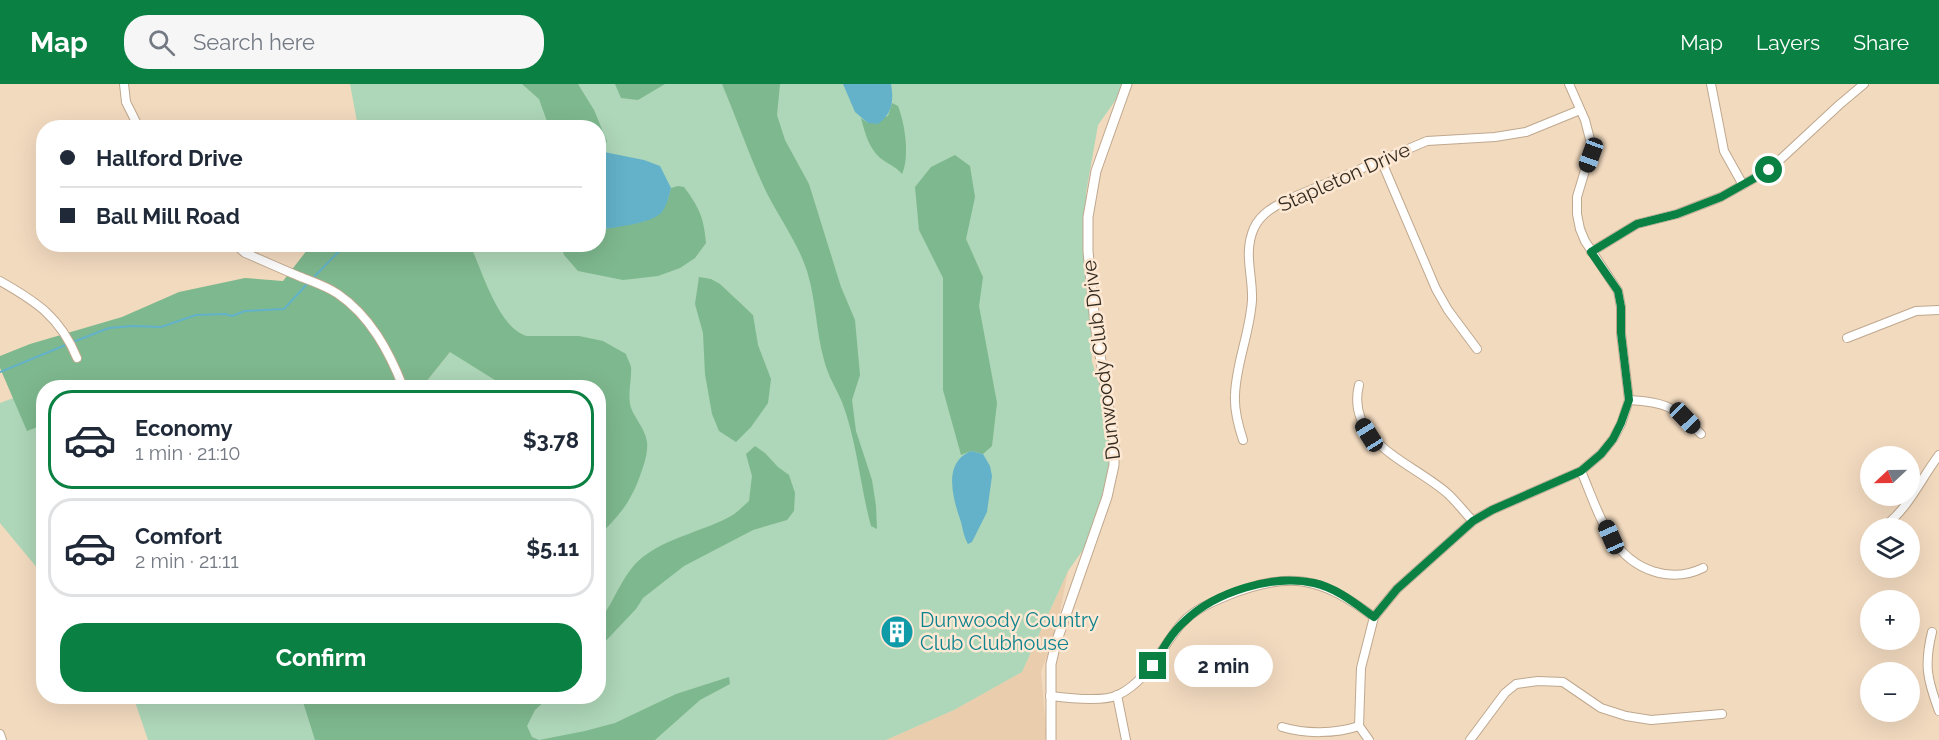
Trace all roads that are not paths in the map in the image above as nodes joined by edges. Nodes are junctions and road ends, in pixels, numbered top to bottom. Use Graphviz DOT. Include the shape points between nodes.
graph roads {
  1 [pos="124,84"];
  2 [pos="1127,84"];
  3 [pos="1569,84"];
  4 [pos="1711,84"];
  5 [pos="1864,84"];
  6 [pos="1580,110"];
  7 [pos="135,120"];
  8 [pos="1381,160"];
  9 [pos="1743,185"];
  10 [pos="244,252"];
  11 [pos="1591,252"];
  12 [pos="0,282"];
  13 [pos="1939,310"];
  14 [pos="1847,338"];
  15 [pos="1477,349"];
  16 [pos="77,358"];
  17 [pos="400,380"];
  18 [pos="1359,385"];
  19 [pos="1629,400"];
  20 [pos="1701,434"];
  21 [pos="1243,440"];
  22 [pos="1939,455"];
  23 [pos="1581,471"];
  24 [pos="1894,518"];
  25 [pos="1473,521"];
  26 [pos="1703,568"];
  27 [pos="1374,617"];
  28 [pos="1932,632"];
  29 [pos="1118,695"];
  30 [pos="1050,696"];
  31 [pos="1939,711"];
  32 [pos="1722,714"];
  33 [pos="1359,726"];
  34 [pos="1281,727"];
  35 [pos="0,734"];
  36 [pos="2,740"];
  37 [pos="1051,740"];
  38 [pos="1126,740"];
  39 [pos="1369,740"];
  40 [pos="1470,740"];
  1 -- 7 [label="street" via="126,102"];
  2 -- 30 [label="street, Dunwoody Club Drive" via="1096,171 1088,217 1095,324 1114,441 1114,465 1107,497 1056,643"];
  3 -- 6 [label="street"];
  4 -- 9 [label="street" via="1724,151"];
  5 -- 9 [label="street" via="1769,170"];
  6 -- 8 [label="street, Stapleton Drive" via="1526,132 1427,141"];
  6 -- 11 [label="street" via="1592,147 1577,197 1577,214"];
  8 -- 15 [label="street" via="1436,289"];
  8 -- 21 [label="street, Stapleton Drive" via="1275,206 1255,227 1248,249 1250,320 1234,397"];
  9 -- 11 [label="street" via="1677,214 1637,224"];
  10 -- 17 [label="street" via="338,294 375,331"];
  11 -- 19 [label="street" via="1618,291"];
  12 -- 16 [label="street" via="53,318"];
  13 -- 14 [label="street" via="1916,311"];
  18 -- 25 [label="street" via="1356,404 1369,435 1448,494"];
  19 -- 20 [label="street" via="1666,405"];
  19 -- 23 [label="street" via="1613,439"];
  22 -- 24 [label="street" via="1905,508"];
  23 -- 25 [label="street"];
  23 -- 26 [label="street" via="1611,537 1631,560 1667,576"];
  25 -- 27 [label="street" via="1397,589"];
  27 -- 29 [label="street" via="1350,599 1314,583 1290,580 1259,584 1206,604 1184,621 1153,666"];
  27 -- 33 [label="street" via="1361,668"];
  28 -- 31 [label="street" via="1928,680"];
  29 -- 30 [label="street" via="1086,699"];
  29 -- 38 [label="street"];
  30 -- 37 [label="street, Dunwoody Club Drive"];
  32 -- 40 [label="street" via="1651,720 1626,716 1601,708 1563,682 1538,681 1516,684 1505,693"];
  33 -- 34 [label="street" via="1308,732"];
  33 -- 39 [label="street"];
  35 -- 36 [label="street"];
}
